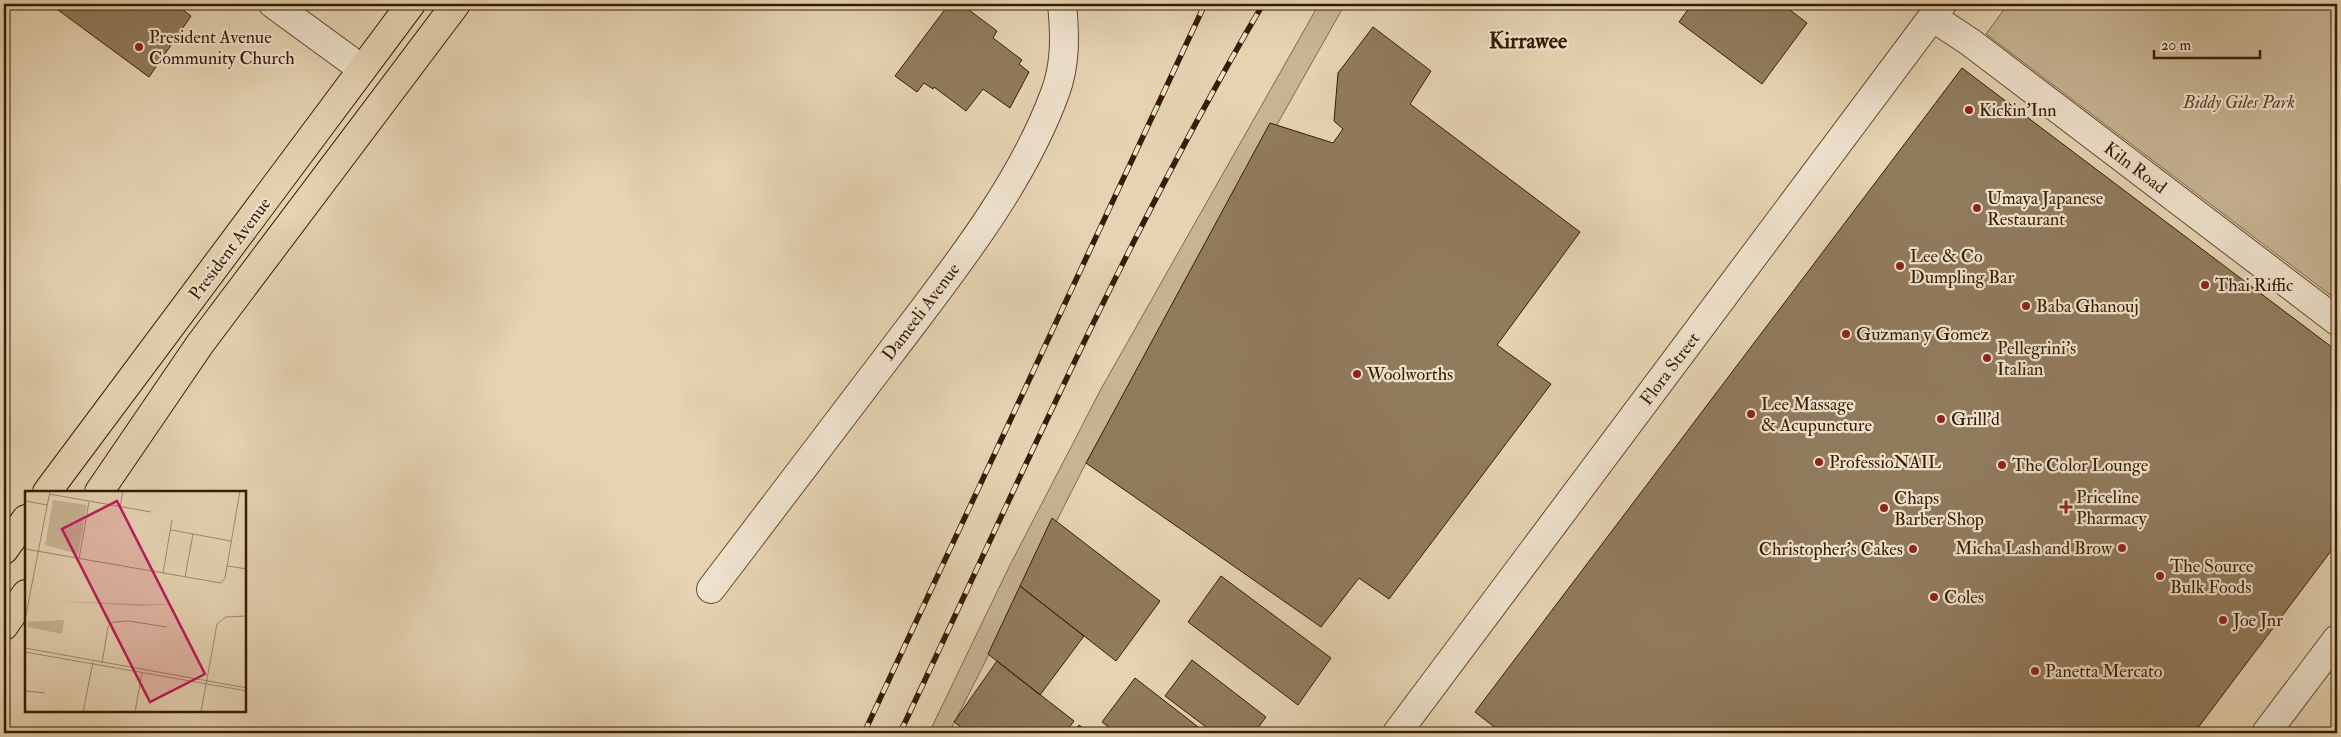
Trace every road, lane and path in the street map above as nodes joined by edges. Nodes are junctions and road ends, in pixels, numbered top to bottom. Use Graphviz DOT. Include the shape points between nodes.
graph roads {
  1 [pos="273,4"];
  2 [pos="411,4"];
  3 [pos="456,4"];
  4 [pos="1062,4"];
  5 [pos="1937,10"];
  6 [pos="362,70"];
  7 [pos="2337,321"];
  8 [pos="48,491"];
  9 [pos="100,491"];
  10 [pos="25,520"];
  11 [pos="4,550"];
  12 [pos="711,589"];
  13 [pos="25,595"];
  14 [pos="4,626"];
  15 [pos="2337,639"];
  16 [pos="1397,733"];
  17 [pos="2266,733"];
  1 -- 6 [label="street"];
  2 -- 6 [label="main road, President Avenue"];
  3 -- 9 [label="main road, President Avenue" via="200,344"];
  4 -- 12 [label="street, Dameeli Avenue" via="1065,36 1061,70 1044,119 1023,161 960,260"];
  5 -- 7 [label="street, Kiln Road" via="1970,42"];
  5 -- 16 [label="street, Flora Street"];
  6 -- 8 [label="main road, President Avenue"];
  10 -- 11 [label="main road"];
  13 -- 14 [label="main road"];
  15 -- 17 [label="street"];
}
